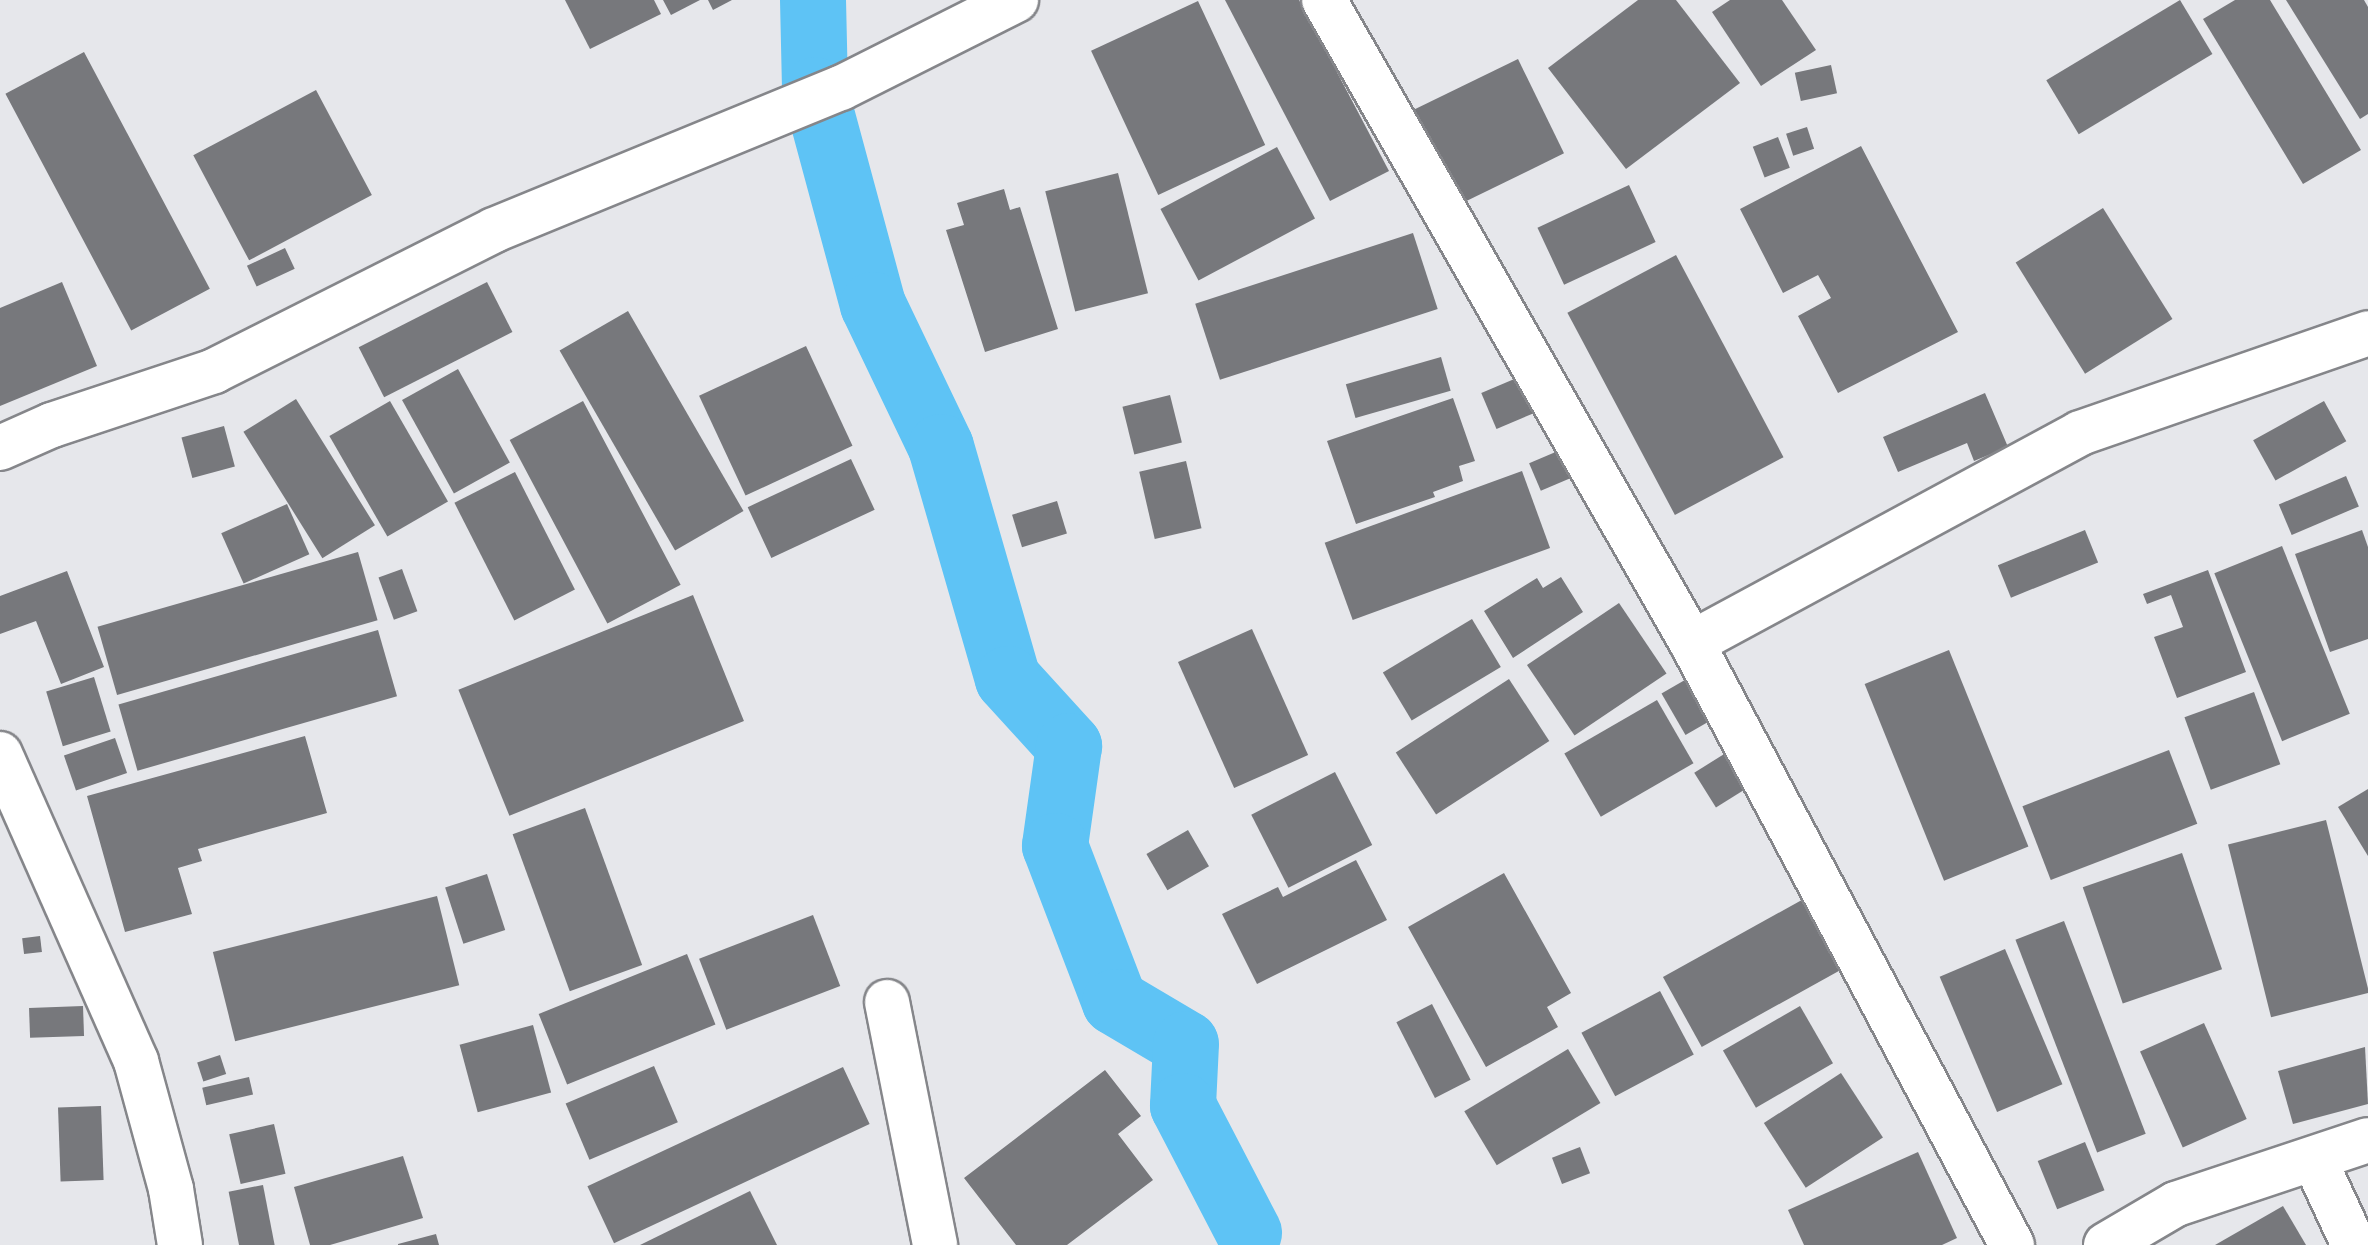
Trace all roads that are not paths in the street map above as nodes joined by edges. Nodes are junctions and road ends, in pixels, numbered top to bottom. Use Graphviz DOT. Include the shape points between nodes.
graph roads {
  1 [pos="1016,0"];
  2 [pos="1324,0"];
  3 [pos="2368,333"];
  4 [pos="0,448"];
  5 [pos="1692,643"];
  6 [pos="0,754"];
  7 [pos="887,1002"];
  8 [pos="2368,1140"];
  9 [pos="2314,1159"];
  10 [pos="180,1245"];
  11 [pos="935,1245"];
  12 [pos="2012,1245"];
  13 [pos="2106,1245"];
  14 [pos="2354,1245"];
  1 -- 4 [label="street" via="841,88 494,230 214,371 52,425"];
  2 -- 5 [label="street"];
  3 -- 5 [label="street" via="2080,433"];
  5 -- 12 [label="street"];
  6 -- 10 [label="street" via="136,1061 171,1189"];
  7 -- 11 [label="street"];
  8 -- 9 [label="street"];
  9 -- 13 [label="street" via="2176,1204"];
  9 -- 14 [label="street"];
}
